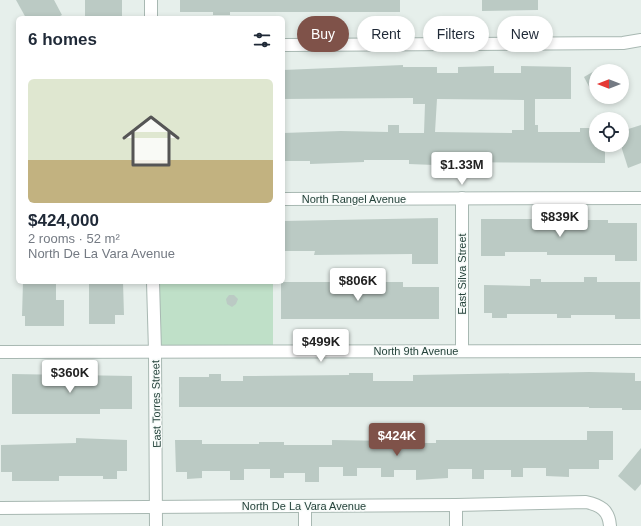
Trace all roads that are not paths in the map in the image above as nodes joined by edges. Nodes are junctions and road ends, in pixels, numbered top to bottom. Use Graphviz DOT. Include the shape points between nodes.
graph roads {
  1 [pos="151,0"];
  2 [pos="151,16"];
  3 [pos="641,40"];
  4 [pos="285,45"];
  5 [pos="462,198"];
  6 [pos="641,198"];
  7 [pos="285,199"];
  8 [pos="152,284"];
  9 [pos="462,351"];
  10 [pos="641,351"];
  11 [pos="0,352"];
  12 [pos="155,352"];
  13 [pos="456,505"];
  14 [pos="304,506"];
  15 [pos="156,507"];
  16 [pos="0,508"];
  17 [pos="156,526"];
  18 [pos="305,526"];
  19 [pos="456,526"];
  20 [pos="610,526"];
  1 -- 2 [label="street"];
  3 -- 4 [label="street" via="623,44"];
  5 -- 6 [label="street, North Rangel Avenue"];
  5 -- 7 [label="street, North Rangel Avenue"];
  5 -- 9 [label="street, East Silva Street"];
  8 -- 12 [label="street, East Torres Street"];
  9 -- 10 [label="street, North 9th Avenue"];
  9 -- 12 [label="street, North 9th Avenue"];
  11 -- 12 [label="street, North 9th Avenue"];
  12 -- 15 [label="street, East Torres Street"];
  13 -- 14 [label="street, North De La Vara Avenue"];
  13 -- 19 [label="street"];
  13 -- 20 [label="street, North De La Vara Avenue" via="586,502 598,504 606,511"];
  14 -- 15 [label="street, North De La Vara Avenue"];
  14 -- 18 [label="street"];
  15 -- 16 [label="street, North De La Vara Avenue"];
  15 -- 17 [label="street, East Torres Street"];
}
